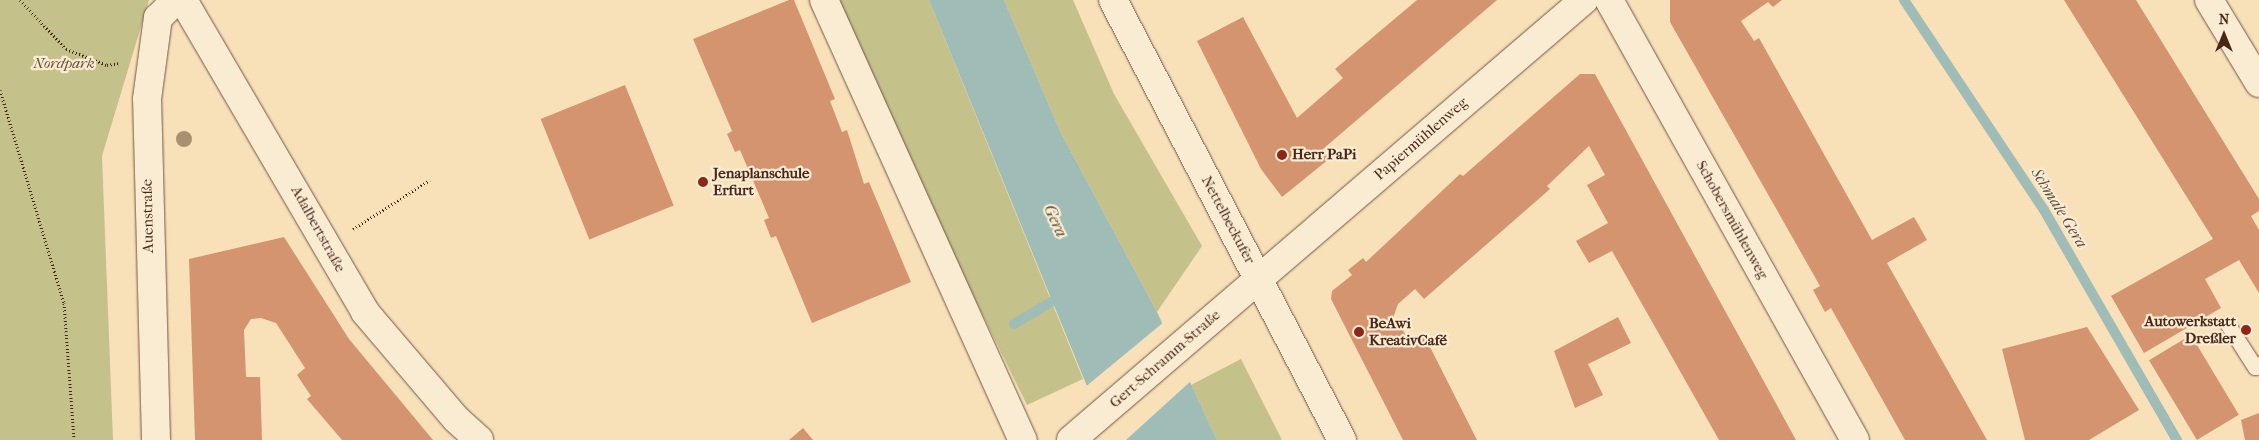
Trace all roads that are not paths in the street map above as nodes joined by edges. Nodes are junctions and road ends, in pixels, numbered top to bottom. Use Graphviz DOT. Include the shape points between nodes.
graph roads {
  1 [pos="176,0"];
  2 [pos="183,0"];
  3 [pos="824,0"];
  4 [pos="1113,0"];
  5 [pos="1584,0"];
  6 [pos="1609,0"];
  7 [pos="2209,0"];
  8 [pos="2259,83"];
  9 [pos="1259,278"];
  10 [pos="2228,325"];
  11 [pos="2259,364"];
  12 [pos="156,440"];
  13 [pos="479,440"];
  14 [pos="1023,440"];
  15 [pos="1071,440"];
  16 [pos="1342,440"];
  17 [pos="1855,440"];
  1 -- 12 [label="street, Auenstraße" via="158,18 150,59 147,156"];
  2 -- 13 [label="street, Adalbertstraße" via="365,312 430,390"];
  3 -- 14 [label="street"];
  4 -- 9 [label="street, Nettelbeckufer"];
  5 -- 9 [label="street, Papiermühlenweg"];
  6 -- 17 [label="street, Schobersmühlenweg"];
  7 -- 8 [label="street"];
  9 -- 15 [label="street, Gert-Schramm-Straße"];
  9 -- 16 [label="street, Nettelbeckufer"];
  10 -- 11 [label="lane" via="2255,367"];
}
